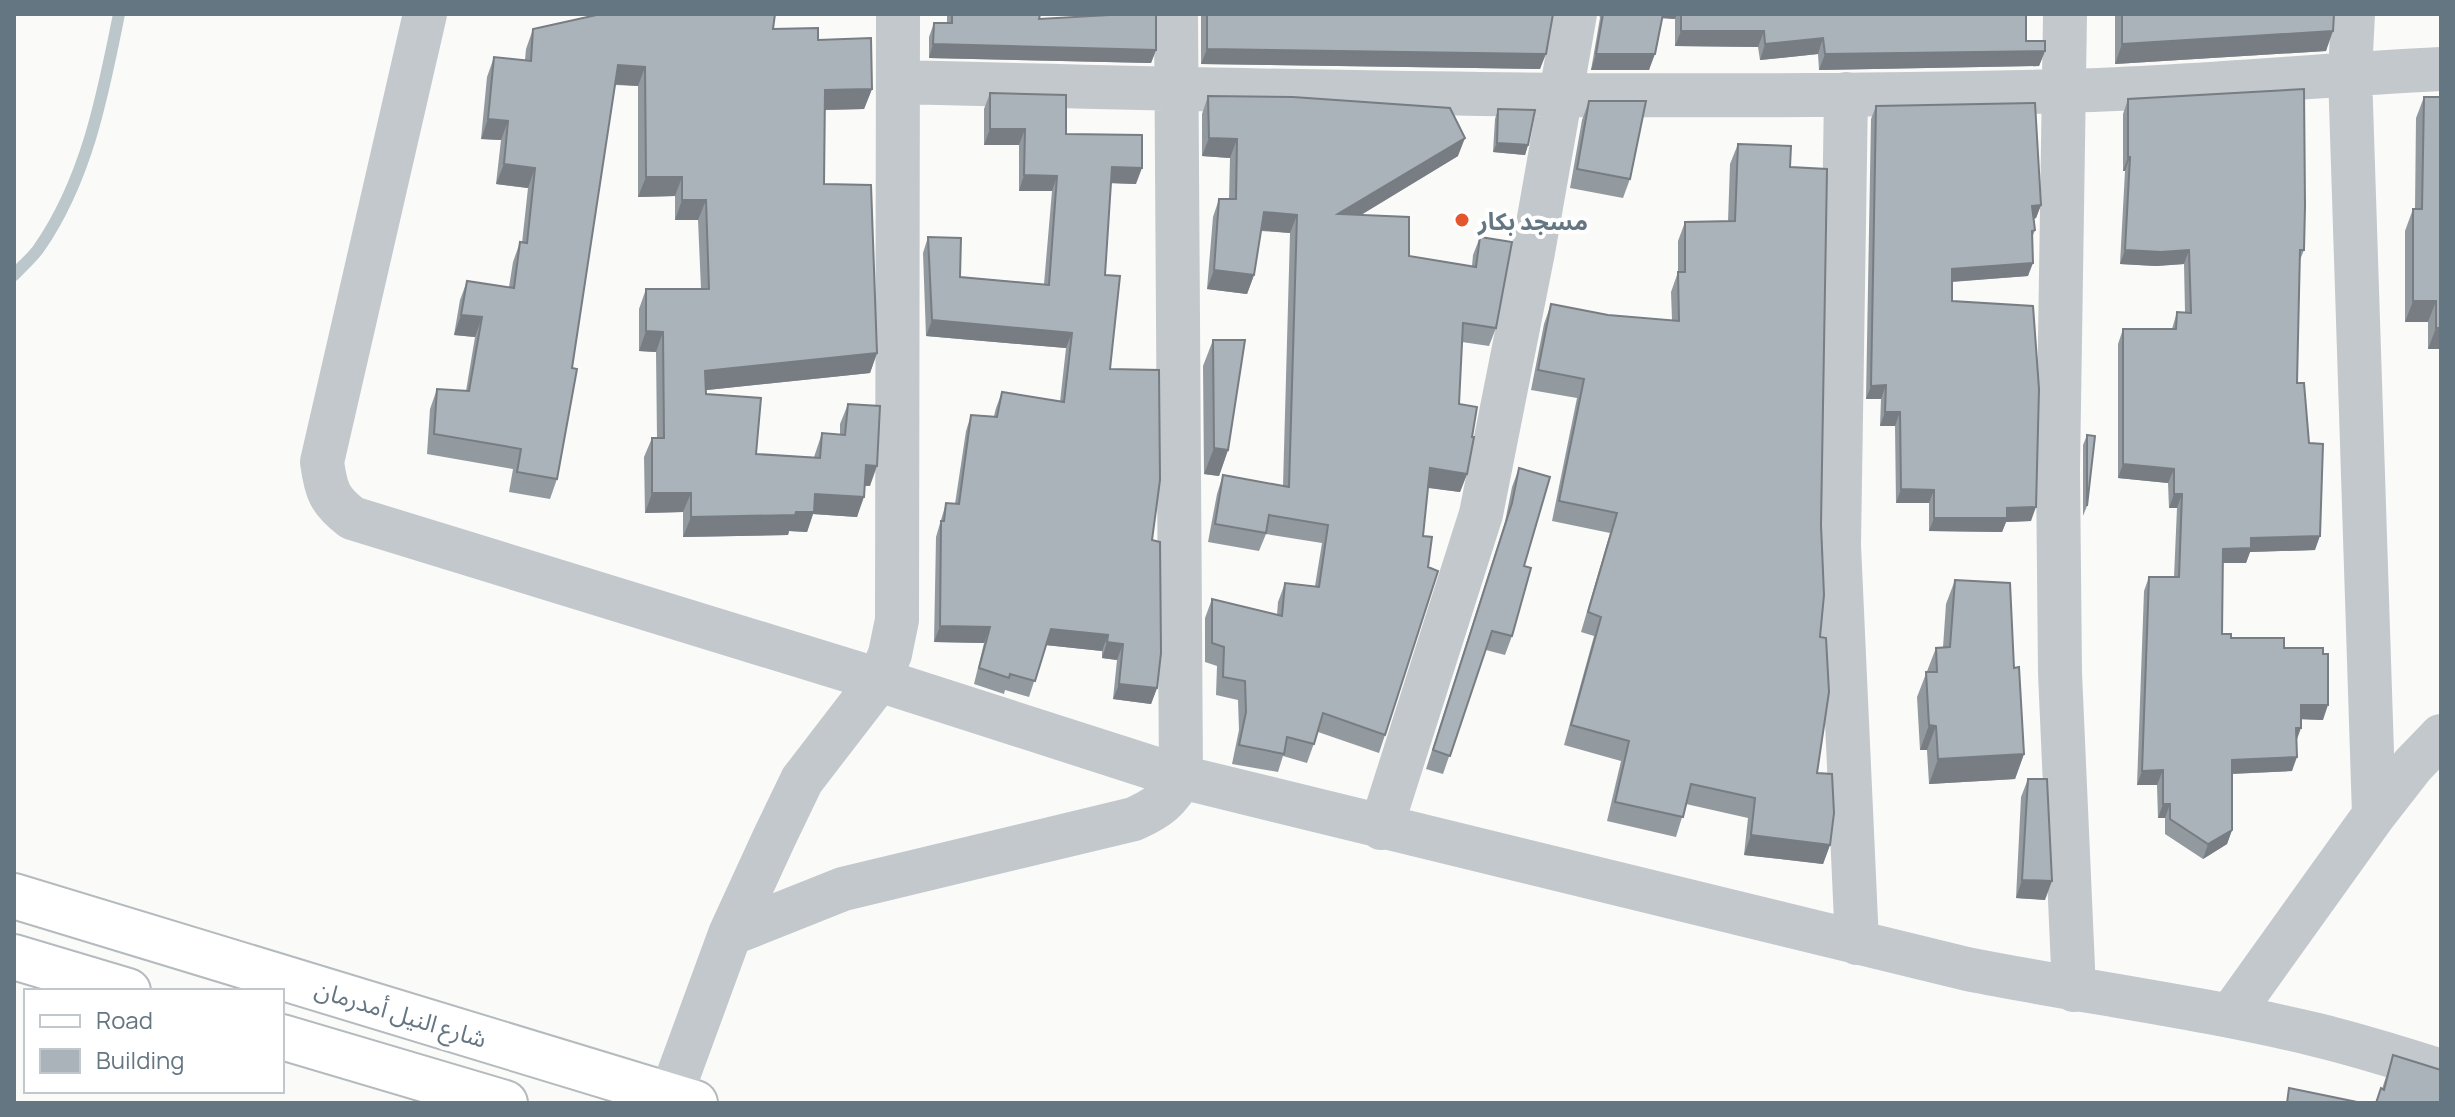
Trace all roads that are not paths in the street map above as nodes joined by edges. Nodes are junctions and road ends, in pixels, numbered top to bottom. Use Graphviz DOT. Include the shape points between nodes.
graph roads {
  1 [pos="425,14"];
  2 [pos="898,14"];
  3 [pos="1176,14"];
  4 [pos="1575,14"];
  5 [pos="2065,14"];
  6 [pos="2353,14"];
  7 [pos="2441,69"];
  8 [pos="2350,73"];
  9 [pos="898,82"];
  10 [pos="1177,89"];
  11 [pos="2065,91"];
  12 [pos="1560,93"];
  13 [pos="1846,94"];
  14 [pos="879,680"];
  15 [pos="2441,736"];
  16 [pos="1181,777"];
  17 [pos="2374,815"];
  18 [pos="1381,828"];
  19 [pos="14,896"];
  20 [pos="730,934"];
  21 [pos="1857,943"];
  22 [pos="14,957"];
  23 [pos="121,989"];
  24 [pos="2074,990"];
  25 [pos="2230,1016"];
  26 [pos="284,1038"];
  27 [pos="2441,1071"];
  28 [pos="683,1099"];
  29 [pos="505,1103"];
  1 -- 14 [label="street" via="322,462 325,487 335,505 352,518"];
  2 -- 9 [label="street"];
  3 -- 10 [label="street"];
  4 -- 12 [label="street"];
  5 -- 11 [label="street"];
  6 -- 8 [label="street"];
  7 -- 8 [label="street"];
  8 -- 11 [label="street"];
  8 -- 17 [label="street"];
  9 -- 10 [label="street"];
  9 -- 14 [label="street" via="897,620"];
  10 -- 12 [label="street"];
  10 -- 16 [label="street"];
  11 -- 13 [label="street"];
  11 -- 24 [label="street" via="2058,470"];
  12 -- 13 [label="street"];
  12 -- 18 [label="street" via="1481,514"];
  13 -- 21 [label="street" via="1839,545"];
  14 -- 16 [label="street"];
  14 -- 20 [label="street" via="802,780"];
  15 -- 17 [label="street"];
  16 -- 18 [label="street"];
  16 -- 20 [label="street" via="1171,795 1134,819 843,889"];
  17 -- 25 [label="street"];
  18 -- 21 [label="street"];
  19 -- 28 [label="main road, شارع النيل أمدرمان"];
  20 -- 28 [label="street"];
  21 -- 24 [label="street"];
  22 -- 23 [label="main road"];
  24 -- 25 [label="street"];
  25 -- 27 [label="street" via="2331,1038"];
  26 -- 29 [label="main road"];
}
